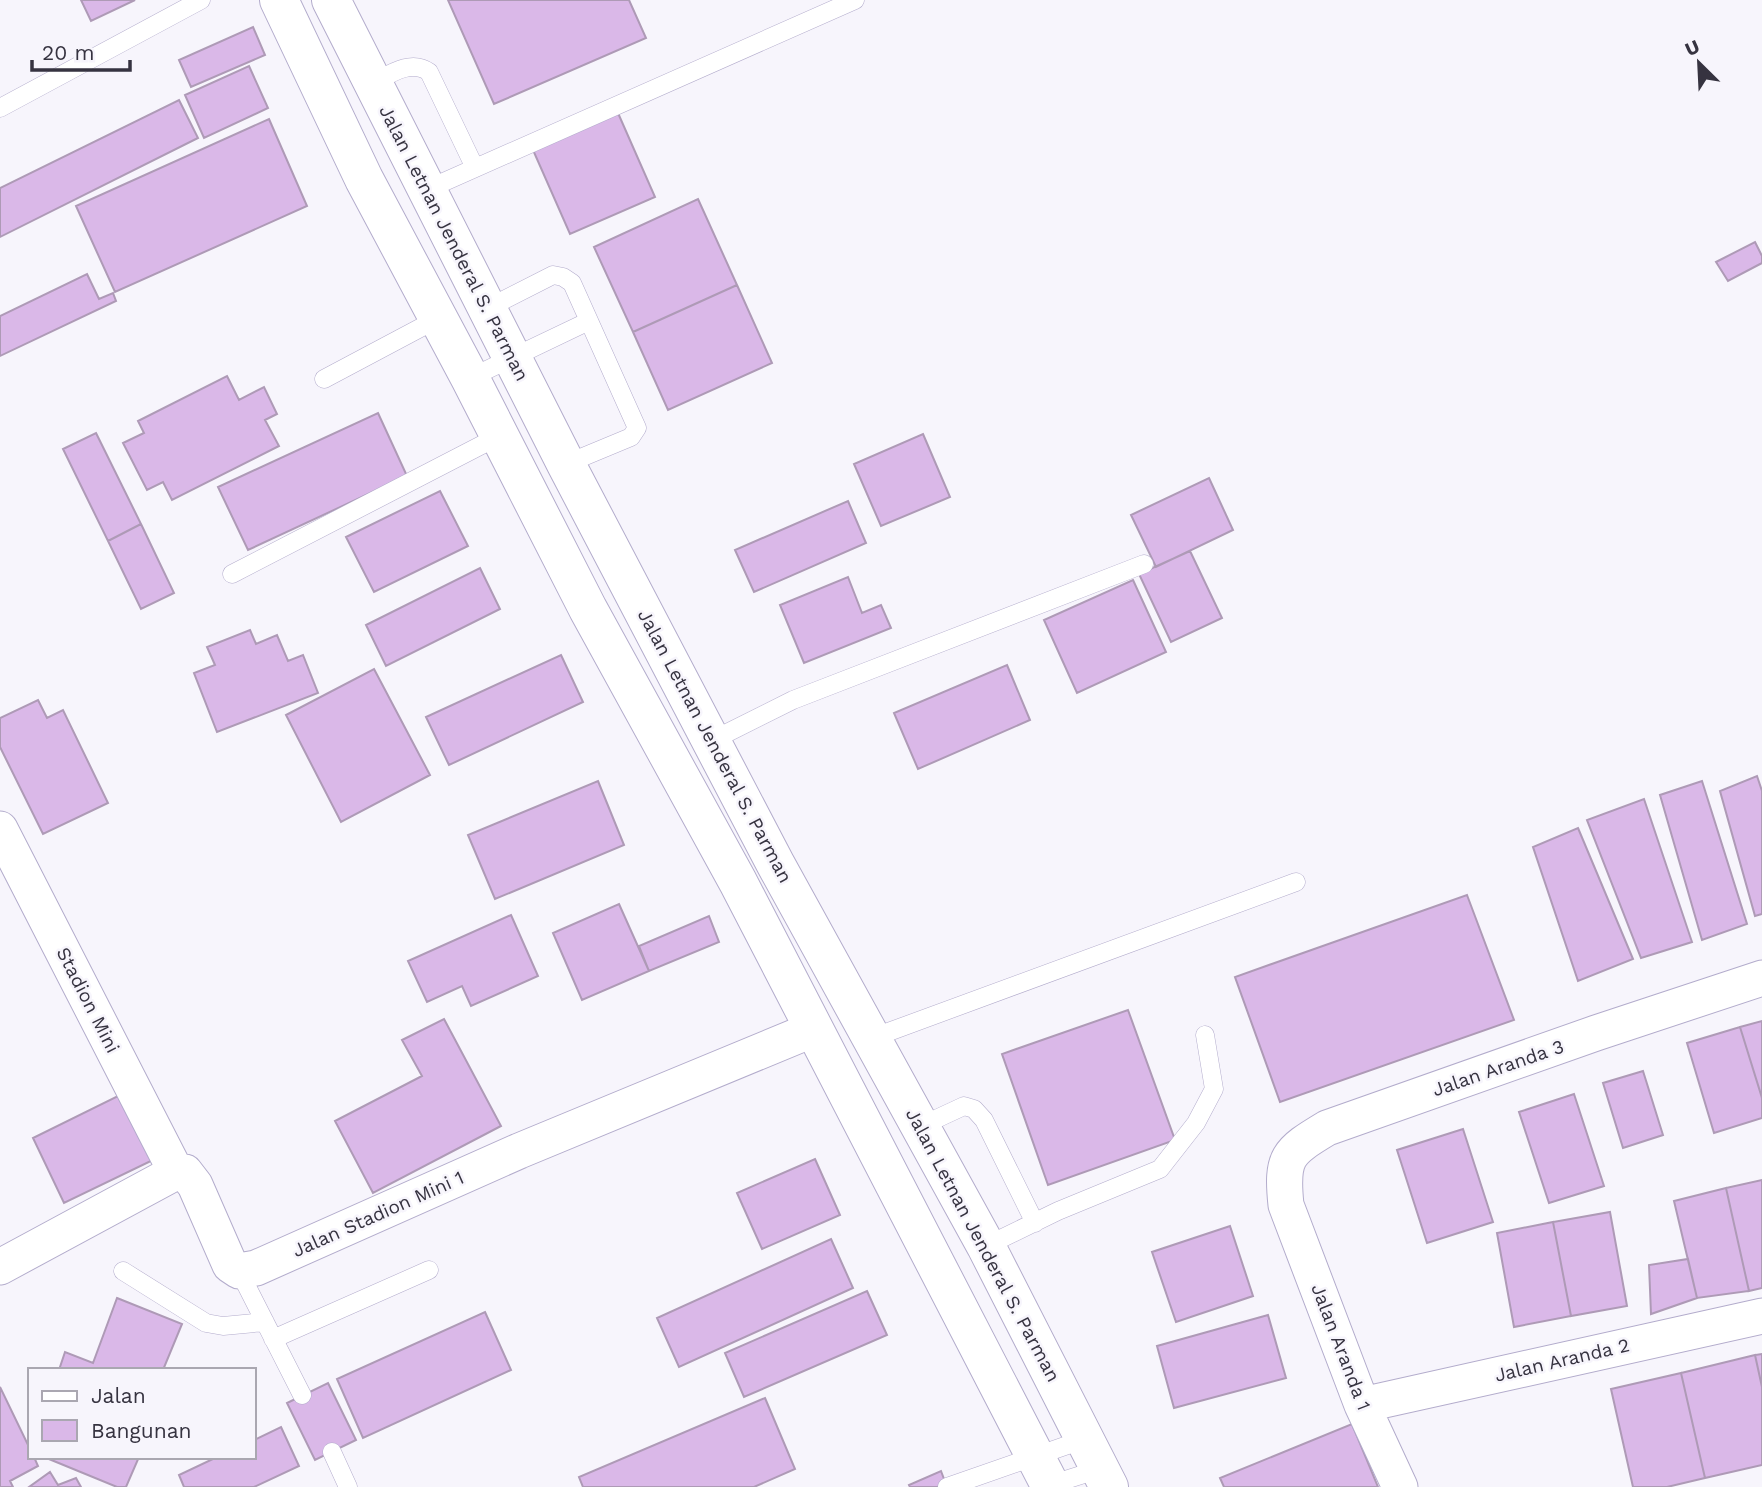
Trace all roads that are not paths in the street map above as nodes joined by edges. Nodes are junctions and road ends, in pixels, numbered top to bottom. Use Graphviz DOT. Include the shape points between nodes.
graph roads {
  1 [pos="201,0"];
  2 [pos="279,0"];
  3 [pos="331,0"];
  4 [pos="855,0"];
  5 [pos="373,83"];
  6 [pos="0,108"];
  7 [pos="475,168"];
  8 [pos="428,189"];
  9 [pos="486,309"];
  10 [pos="437,319"];
  11 [pos="589,321"];
  12 [pos="511,357"];
  13 [pos="470,378"];
  14 [pos="324,379"];
  15 [pos="499,436"];
  16 [pos="566,464"];
  17 [pos="1144,564"];
  18 [pos="232,574"];
  19 [pos="631,586"];
  20 [pos="588,609"];
  21 [pos="713,740"];
  22 [pos="0,829"];
  23 [pos="775,863"];
  24 [pos="738,882"];
  25 [pos="1296,882"];
  26 [pos="1762,978"];
  27 [pos="814,1029"];
  28 [pos="1205,1035"];
  29 [pos="872,1038"];
  30 [pos="921,1126"];
  31 [pos="176,1172"];
  32 [pos="953,1185"];
  33 [pos="1286,1205"];
  34 [pos="905,1208"];
  35 [pos="1035,1223"];
  36 [pos="986,1246"];
  37 [pos="0,1267"];
  38 [pos="429,1270"];
  39 [pos="123,1271"];
  40 [pos="239,1271"];
  41 [pos="1762,1316"];
  42 [pos="265,1322"];
  43 [pos="273,1339"];
  44 [pos="302,1395"];
  45 [pos="1362,1405"];
  46 [pos="332,1452"];
  47 [pos="1098,1465"];
  48 [pos="1045,1478"];
  49 [pos="348,1487"];
  50 [pos="947,1487"];
  51 [pos="1400,1487"];
  1 -- 6 [label="lane"];
  2 -- 10 [label="street" via="363,179"];
  3 -- 5 [label="street, Jalan Letnan Jenderal S. Parman"];
  4 -- 7 [label="lane"];
  5 -- 7 [label="lane" via="411,66 429,72"];
  5 -- 8 [label="street, Jalan Letnan Jenderal S. Parman"];
  7 -- 8 [label="lane"];
  8 -- 9 [label="street, Jalan Letnan Jenderal S. Parman"];
  9 -- 11 [label="lane" via="553,275 572,283"];
  9 -- 12 [label="street, Jalan Letnan Jenderal S. Parman"];
  10 -- 13 [label="street"];
  10 -- 14 [label="lane"];
  11 -- 12 [label="lane"];
  11 -- 16 [label="lane" via="637,428 631,436"];
  12 -- 13 [label="lane"];
  12 -- 16 [label="street, Jalan Letnan Jenderal S. Parman"];
  13 -- 15 [label="street"];
  15 -- 18 [label="lane"];
  15 -- 20 [label="street"];
  16 -- 19 [label="street, Jalan Letnan Jenderal S. Parman"];
  17 -- 21 [label="lane" via="793,700"];
  19 -- 20 [label="street"];
  19 -- 21 [label="street, Jalan Letnan Jenderal S. Parman"];
  20 -- 24 [label="street"];
  21 -- 23 [label="street, Jalan Letnan Jenderal S. Parman"];
  22 -- 31 [label="street, Stadion Mini"];
  23 -- 24 [label="street"];
  23 -- 29 [label="street, Jalan Letnan Jenderal S. Parman"];
  24 -- 27 [label="street"];
  25 -- 29 [label="lane"];
  26 -- 33 [label="street, Jalan Aranda 3" via="1327,1128 1287,1157 1283,1179"];
  27 -- 34 [label="street"];
  27 -- 40 [label="street, Jalan Stadion Mini 1" via="519,1151 256,1268"];
  28 -- 35 [label="lane" via="1214,1089 1196,1124 1160,1169"];
  29 -- 30 [label="street, Jalan Letnan Jenderal S. Parman"];
  30 -- 32 [label="street, Jalan Letnan Jenderal S. Parman"];
  30 -- 35 [label="lane" via="964,1106 974,1109 984,1120"];
  31 -- 37 [label="street"];
  31 -- 40 [label="street" via="190,1177 230,1265"];
  32 -- 34 [label="street"];
  32 -- 36 [label="street, Jalan Letnan Jenderal S. Parman"];
  33 -- 45 [label="street, Jalan Aranda 1"];
  34 -- 48 [label="street"];
  35 -- 36 [label="lane"];
  36 -- 47 [label="street, Jalan Letnan Jenderal S. Parman"];
  38 -- 43 [label="lane"];
  39 -- 42 [label="lane" via="206,1323"];
  40 -- 42 [label="lane"];
  41 -- 45 [label="street, Jalan Aranda 2"];
  42 -- 43 [label="lane"];
  43 -- 44 [label="lane"];
  45 -- 51 [label="street, Jalan Aranda 1"];
  46 -- 49 [label="lane"];
  47 -- 48 [label="lane"];
  47 -- 48 [label="lane"];
  48 -- 50 [label="lane"];
}
